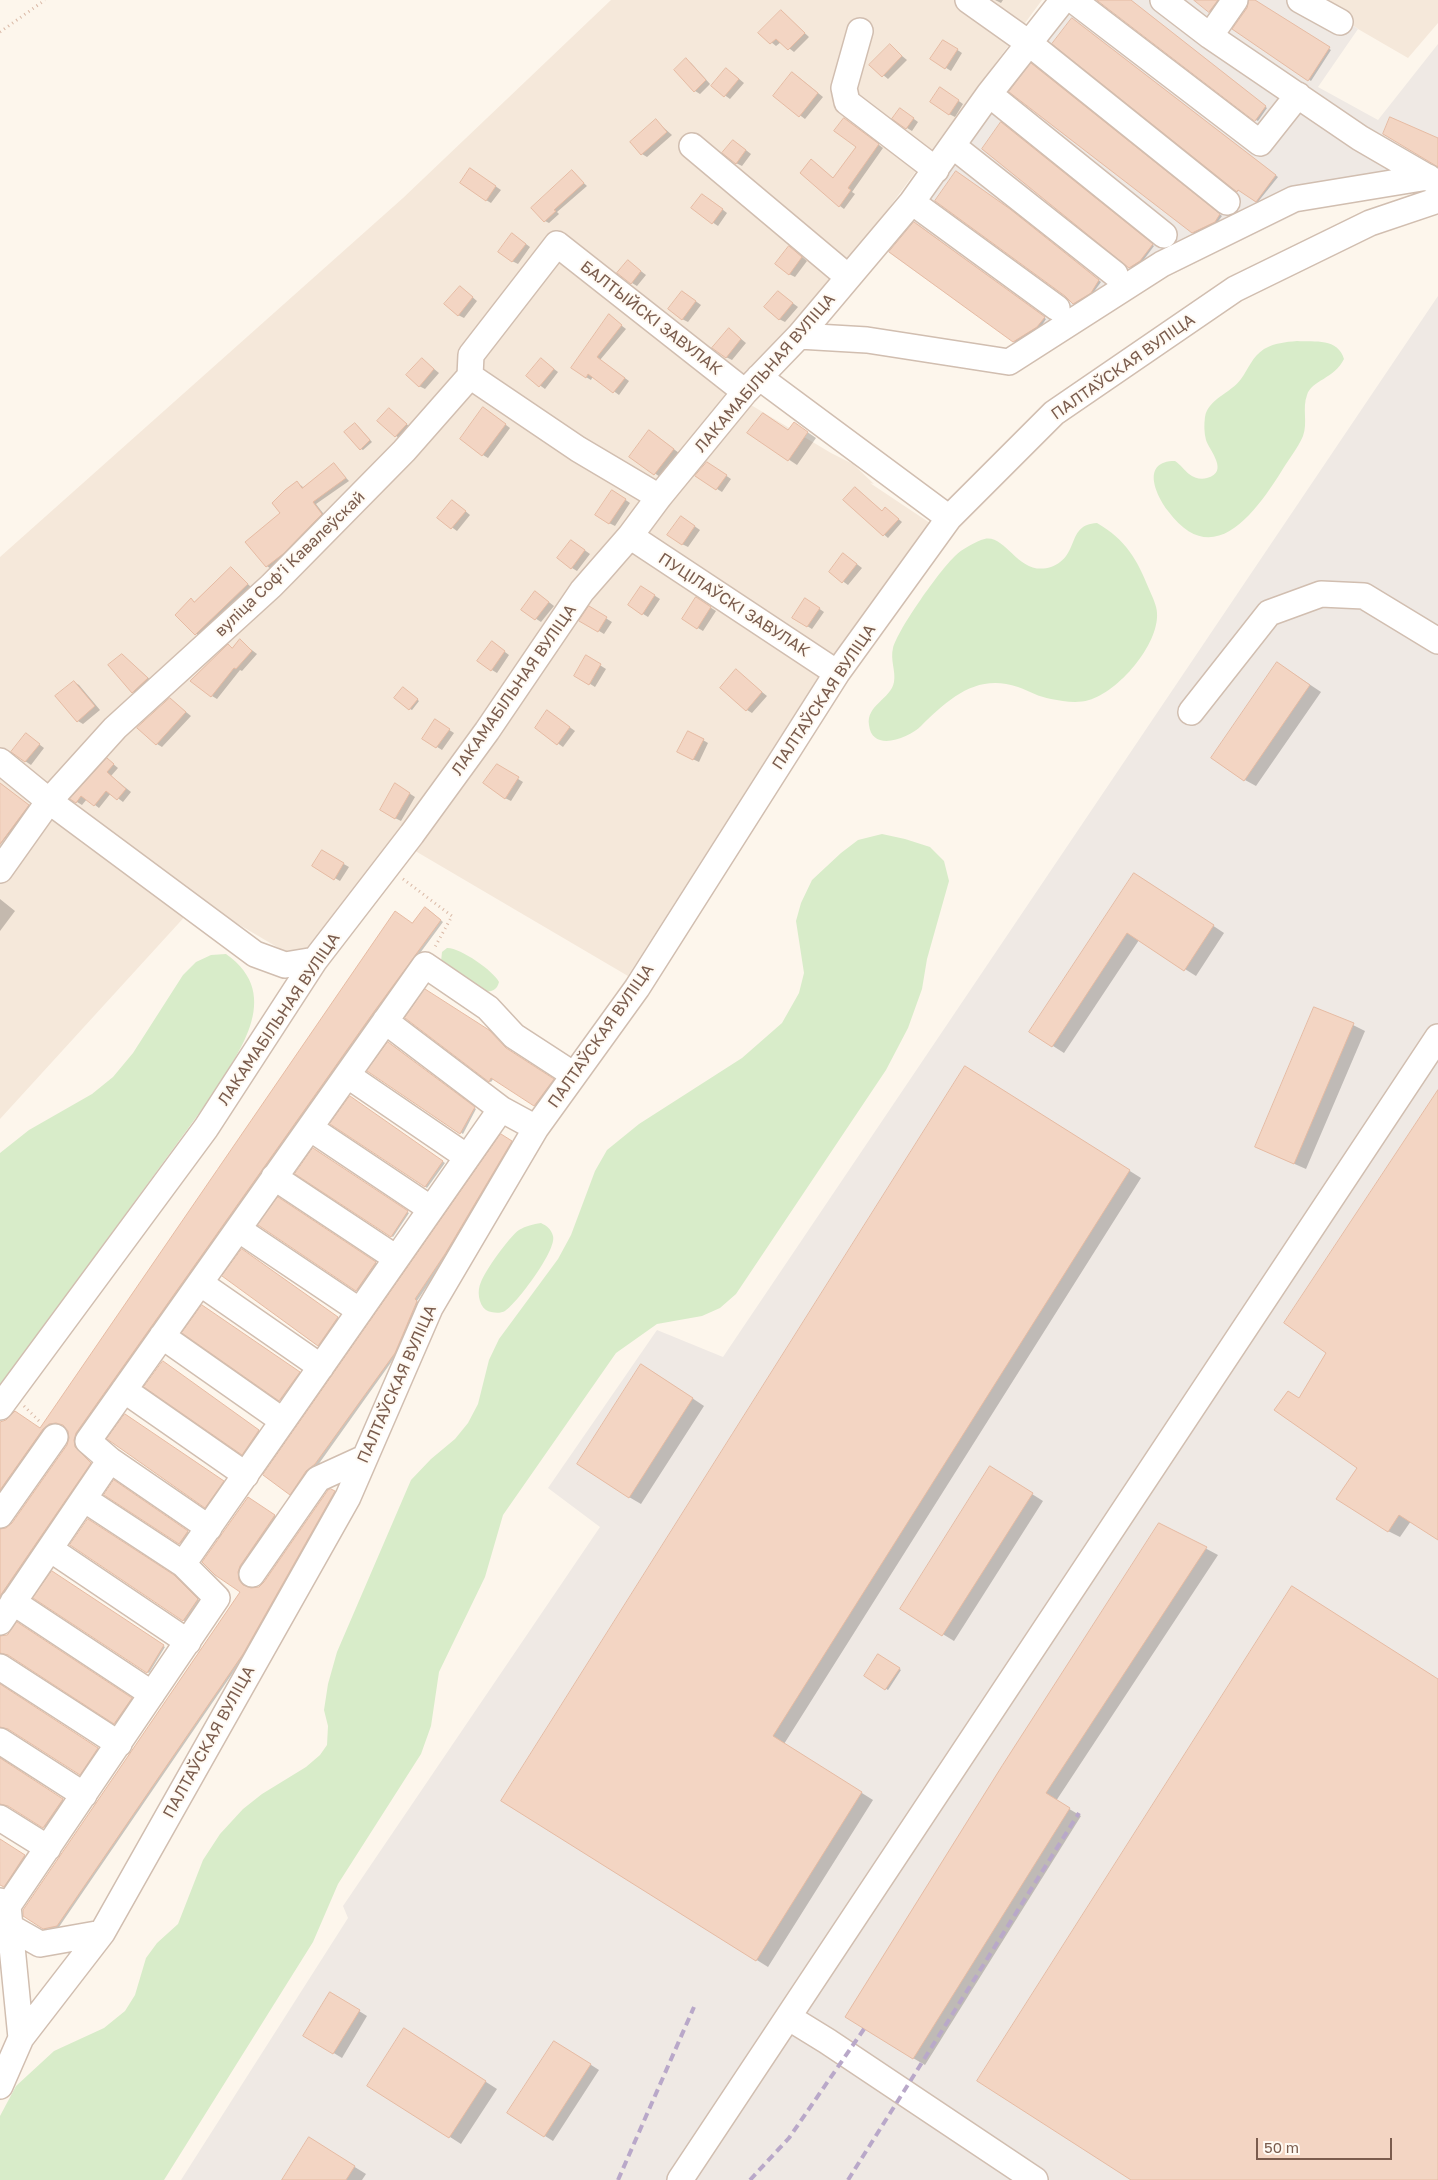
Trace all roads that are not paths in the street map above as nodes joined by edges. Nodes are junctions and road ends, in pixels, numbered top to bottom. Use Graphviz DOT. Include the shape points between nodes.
graph roads {
  1 [pos="968,0"];
  2 [pos="1063,0"];
  3 [pos="1073,0"];
  4 [pos="1163,0"];
  5 [pos="1235,0"];
  6 [pos="1300,0"];
  7 [pos="1340,22"];
  8 [pos="860,30"];
  9 [pos="1210,36"];
  10 [pos="1030,44"];
  11 [pos="989,94"];
  12 [pos="1298,95"];
  13 [pos="692,146"];
  14 [pos="953,146"];
  15 [pos="936,170"];
  16 [pos="1433,180"];
  17 [pos="1438,200"];
  18 [pos="912,202"];
  19 [pos="1228,202"];
  20 [pos="1164,235"];
  21 [pos="1115,274"];
  22 [pos="848,277"];
  23 [pos="1057,308"];
  24 [pos="799,336"];
  25 [pos="470,376"];
  26 [pos="752,385"];
  27 [pos="659,497"];
  28 [pos="949,518"];
  29 [pos="630,536"];
  30 [pos="1438,640"];
  31 [pos="837,673"];
  32 [pos="1191,712"];
  33 [pos="0,761"];
  34 [pos="49,801"];
  35 [pos="0,870"];
  36 [pos="315,960"];
  37 [pos="385,1021"];
  38 [pos="1438,1037"];
  39 [pos="347,1075"];
  40 [pos="574,1075"];
  41 [pos="501,1109"];
  42 [pos="310,1128"];
  43 [pos="536,1128"];
  44 [pos="467,1158"];
  45 [pos="274,1177"];
  46 [pos="431,1209"];
  47 [pos="238,1229"];
  48 [pos="396,1258"];
  49 [pos="200,1283"];
  50 [pos="360,1311"];
  51 [pos="162,1336"];
  52 [pos="321,1367"];
  53 [pos="124,1390"];
  54 [pos="0,1407"];
  55 [pos="283,1421"];
  56 [pos="55,1437"];
  57 [pos="364,1458"];
  58 [pos="110,1460"];
  59 [pos="246,1475"];
  60 [pos="84,1499"];
  61 [pos="0,1515"];
  62 [pos="208,1528"];
  63 [pos="50,1549"];
  64 [pos="183,1564"];
  65 [pos="252,1574"];
  66 [pos="7,1612"];
  67 [pos="188,1642"];
  68 [pos="0,1667"];
  69 [pos="152,1694"];
  70 [pos="0,1741"];
  71 [pos="118,1744"];
  72 [pos="84,1795"];
  73 [pos="0,1818"];
  74 [pos="48,1848"];
  75 [pos="6,1911"];
  76 [pos="102,1933"];
  77 [pos="788,2017"];
  78 [pos="21,2038"];
  79 [pos="0,2086"];
  80 [pos="680,2180"];
  81 [pos="1035,2180"];
  1 -- 10 [label="street"];
  2 -- 10 [label="street, ЛАКАМАБІЛЬНАЯ ВУЛІЦА"];
  3 -- 12 [label="street" via="1260,143"];
  4 -- 9 [label="street"];
  5 -- 9 [label="street"];
  6 -- 7 [label="street"];
  8 -- 15 [label="street" via="844,88 847,102"];
  9 -- 12 [label="street"];
  10 -- 11 [label="street, ЛАКАМАБІЛЬНАЯ ВУЛІЦА"];
  10 -- 19 [label="street"];
  11 -- 14 [label="street, ЛАКАМАБІЛЬНАЯ ВУЛІЦА"];
  11 -- 20 [label="street"];
  12 -- 16 [label="street" via="1360,138"];
  13 -- 22 [label="street"];
  14 -- 15 [label="street, ЛАКАМАБІЛЬНАЯ ВУЛІЦА"];
  14 -- 21 [label="street"];
  15 -- 18 [label="street, ЛАКАМАБІЛЬНАЯ ВУЛІЦА"];
  16 -- 24 [label="street" via="1294,199 1162,264 1009,362 867,340"];
  17 -- 28 [label="street, ПАЛТАЎСКАЯ ВУЛІЦА" via="1370,223 1235,289 1054,413"];
  18 -- 22 [label="street, ЛАКАМАБІЛЬНАЯ ВУЛІЦА"];
  18 -- 23 [label="street"];
  22 -- 24 [label="street, ЛАКАМАБІЛЬНАЯ ВУЛІЦА"];
  24 -- 26 [label="street, ЛАКАМАБІЛЬНАЯ ВУЛІЦА"];
  25 -- 26 [label="street, БАЛТЫЙСКІ ЗАВУЛАК" via="471,355 557,244"];
  25 -- 27 [label="street" via="578,449"];
  25 -- 34 [label="street, вуліца Софʼі Кавалеўскай" via="404,451 285,573 114,728"];
  26 -- 27 [label="street, ЛАКАМАБІЛЬНАЯ ВУЛІЦА"];
  26 -- 28 [label="street, БАЛТЫЙСКІ ЗАВУЛАК"];
  27 -- 29 [label="street, ЛАКАМАБІЛЬНАЯ ВУЛІЦА"];
  28 -- 31 [label="street, ПАЛТАЎСКАЯ ВУЛІЦА"];
  29 -- 31 [label="street, ПУЦІЛАЎСКІ ЗАВУЛАК"];
  29 -- 36 [label="street, ЛАКАМАБІЛЬНАЯ ВУЛІЦА" via="582,591 487,731"];
  30 -- 32 [label="street" via="1364,596 1321,594 1269,613"];
  31 -- 40 [label="street, ПАЛТАЎСКАЯ ВУЛІЦА" via="637,988"];
  33 -- 34 [label="street"];
  34 -- 35 [label="street, вуліца Софʼі Кавалеўскай"];
  34 -- 36 [label="street" via="255,954 285,965"];
  36 -- 54 [label="street, ЛАКАМАБІЛЬНАЯ ВУЛІЦА" via="206,1128"];
  37 -- 39 [label="street"];
  37 -- 40 [label="street" via="425,965 488,1008 514,1036"];
  37 -- 41 [label="street"];
  38 -- 77 [label="street"];
  39 -- 42 [label="street"];
  39 -- 44 [label="street"];
  40 -- 43 [label="street, ПАЛТАЎСКАЯ ВУЛІЦА"];
  41 -- 43 [label="street"];
  41 -- 44 [label="street"];
  42 -- 45 [label="street"];
  42 -- 46 [label="street"];
  43 -- 57 [label="street, ПАЛТАЎСКАЯ ВУЛІЦА" via="430,1308"];
  44 -- 46 [label="street"];
  45 -- 47 [label="street"];
  45 -- 48 [label="street"];
  46 -- 48 [label="street"];
  47 -- 49 [label="street"];
  47 -- 50 [label="street"];
  48 -- 50 [label="street"];
  49 -- 51 [label="street"];
  49 -- 52 [label="street"];
  50 -- 52 [label="street"];
  51 -- 53 [label="street"];
  51 -- 55 [label="street"];
  52 -- 55 [label="street"];
  53 -- 58 [label="street" via="88,1441"];
  53 -- 59 [label="street"];
  55 -- 59 [label="street"];
  56 -- 61 [label="street"];
  57 -- 65 [label="street" via="318,1478"];
  57 -- 76 [label="street, ПАЛТАЎСКАЯ ВУЛІЦА" via="348,1497"];
  58 -- 60 [label="street"];
  58 -- 62 [label="street"];
  59 -- 62 [label="street"];
  60 -- 63 [label="street"];
  60 -- 64 [label="street"];
  62 -- 64 [label="street"];
  63 -- 66 [label="street"];
  63 -- 67 [label="street"];
  64 -- 67 [label="street" via="217,1598"];
  66 -- 69 [label="street"];
  67 -- 69 [label="street"];
  68 -- 71 [label="street"];
  69 -- 71 [label="street"];
  70 -- 72 [label="street"];
  71 -- 72 [label="street"];
  72 -- 74 [label="street"];
  73 -- 74 [label="street"];
  74 -- 75 [label="street"];
  75 -- 76 [label="street" via="40,1944"];
  75 -- 78 [label="street"];
  76 -- 78 [label="street, ПАЛТАЎСКАЯ ВУЛІЦА"];
  77 -- 80 [label="street"];
  77 -- 81 [label="street"];
  78 -- 79 [label="street, ПАЛТАЎСКАЯ ВУЛІЦА"];
}
